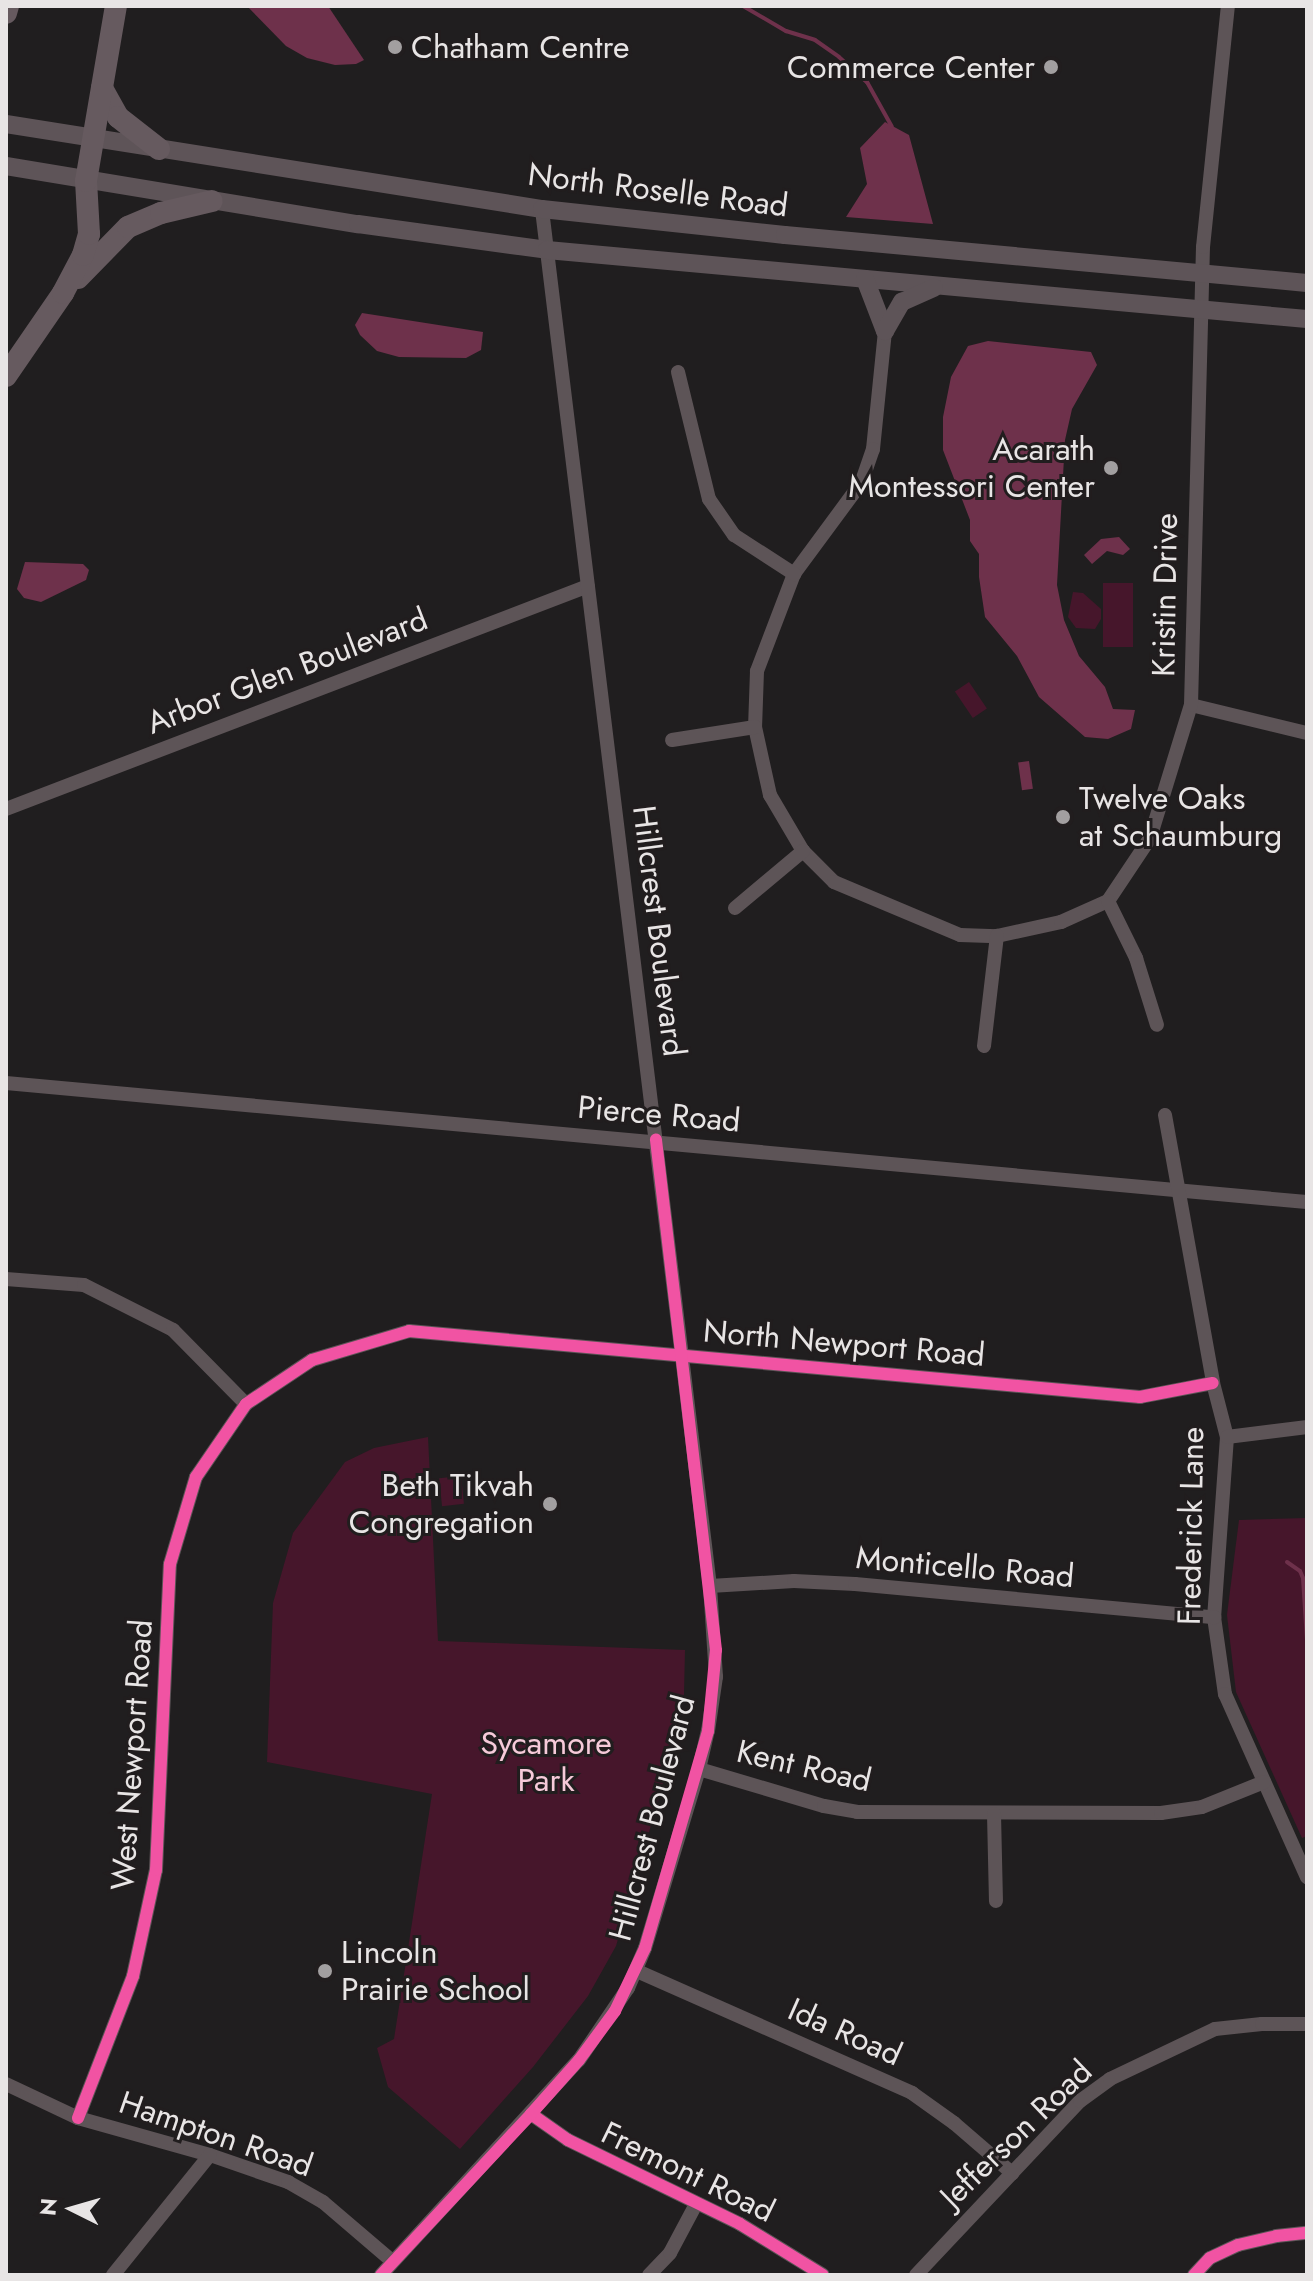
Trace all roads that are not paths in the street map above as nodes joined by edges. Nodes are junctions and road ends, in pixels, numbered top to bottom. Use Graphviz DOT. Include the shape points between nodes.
graph roads {
  1 [pos="8,6"];
  2 [pos="116,6"];
  3 [pos="1228,6"];
  4 [pos="6,13"];
  5 [pos="102,88"];
  6 [pos="6,124"];
  7 [pos="93,138"];
  8 [pos="159,149"];
  9 [pos="14,167"];
  10 [pos="86,181"];
  11 [pos="212,201"];
  12 [pos="542,209"];
  13 [pos="547,250"];
  14 [pos="1202,272"];
  15 [pos="865,279"];
  16 [pos="1307,283"];
  17 [pos="939,286"];
  18 [pos="63,293"];
  19 [pos="1201,309"];
  20 [pos="1307,319"];
  21 [pos="885,331"];
  22 [pos="678,372"];
  23 [pos="6,376"];
  24 [pos="794,574"];
  25 [pos="588,586"];
  26 [pos="1191,705"];
  27 [pos="755,727"];
  28 [pos="1307,733"];
  29 [pos="672,740"];
  30 [pos="6,809"];
  31 [pos="803,851"];
  32 [pos="1108,901"];
  33 [pos="735,908"];
  34 [pos="997,936"];
  35 [pos="1157,1025"];
  36 [pos="984,1046"];
  37 [pos="6,1083"];
  38 [pos="1165,1115"];
  39 [pos="656,1140"];
  40 [pos="1177,1190"];
  41 [pos="1307,1202"];
  42 [pos="6,1279"];
  43 [pos="681,1354"];
  44 [pos="1213,1383"];
  45 [pos="246,1404"];
  46 [pos="1307,1427"];
  47 [pos="1227,1437"];
  48 [pos="710,1586"];
  49 [pos="1214,1617"];
  50 [pos="699,1769"];
  51 [pos="1264,1782"];
  52 [pos="994,1814"];
  53 [pos="1307,1877"];
  54 [pos="996,1901"];
  55 [pos="637,1971"];
  56 [pos="1307,2024"];
  57 [pos="6,2084"];
  58 [pos="531,2114"];
  59 [pos="78,2118"];
  60 [pos="210,2155"];
  61 [pos="1012,2173"];
  62 [pos="696,2204"];
  63 [pos="1307,2233"];
  64 [pos="392,2261"];
  65 [pos="113,2275"];
  66 [pos="381,2275"];
  67 [pos="649,2275"];
  68 [pos="823,2275"];
  69 [pos="916,2275"];
  70 [pos="1194,2275"];
  1 -- 4 [label="highway"];
  2 -- 5 [label="highway"];
  3 -- 14 [label="street, Kristin Drive"];
  5 -- 7 [label="highway"];
  5 -- 8 [label="highway" via="118,117"];
  6 -- 7 [label="main road, North Roselle Road"];
  7 -- 8 [label="main road, North Roselle Road"];
  7 -- 10 [label="highway"];
  8 -- 12 [label="main road, North Roselle Road"];
  9 -- 10 [label="main road, North Roselle Road"];
  10 -- 11 [label="main road, North Roselle Road"];
  10 -- 18 [label="highway" via="89,234"];
  11 -- 13 [label="main road, North Roselle Road"];
  11 -- 18 [label="highway" via="128,227"];
  12 -- 13 [label="street, Hillcrest Boulevard"];
  12 -- 14 [label="main road, North Roselle Road"];
  13 -- 15 [label="main road, North Roselle Road"];
  13 -- 25 [label="street, Hillcrest Boulevard"];
  14 -- 16 [label="main road, North Roselle Road"];
  14 -- 19 [label="street, Kristin Drive"];
  15 -- 17 [label="main road, North Roselle Road"];
  15 -- 21 [label="main road"];
  17 -- 19 [label="main road, North Roselle Road"];
  17 -- 21 [label="main road" via="902,302"];
  18 -- 23 [label="highway"];
  19 -- 20 [label="main road, North Roselle Road"];
  19 -- 26 [label="street, Kristin Drive"];
  21 -- 24 [label="street" via="873,449 861,483"];
  22 -- 24 [label="street" via="709,499 734,535"];
  24 -- 27 [label="street" via="757,671"];
  25 -- 30 [label="street, Arbor Glen Boulevard"];
  25 -- 39 [label="street, Hillcrest Boulevard"];
  26 -- 28 [label="street"];
  26 -- 32 [label="street, Kristin Drive" via="1150,838"];
  27 -- 29 [label="street"];
  27 -- 31 [label="street" via="770,795"];
  31 -- 33 [label="street"];
  31 -- 34 [label="street" via="834,882 960,935"];
  32 -- 34 [label="street" via="1061,922"];
  32 -- 35 [label="street" via="1136,958"];
  34 -- 36 [label="street"];
  37 -- 39 [label="street, Pierce Road"];
  38 -- 40 [label="street, Frederick Lane"];
  39 -- 40 [label="street, Pierce Road"];
  39 -- 43 [label="street, Hillcrest Boulevard"];
  40 -- 41 [label="street, Pierce Road"];
  40 -- 44 [label="street, Frederick Lane"];
  42 -- 45 [label="street" via="84,1285 173,1330"];
  43 -- 44 [label="street, North Newport Road" via="1140,1397"];
  43 -- 45 [label="street, North Newport Road" via="409,1331 312,1360"];
  43 -- 48 [label="street, Hillcrest Boulevard"];
  44 -- 47 [label="street, Frederick Lane"];
  45 -- 59 [label="street, West Newport Road" via="196,1477 170,1564 156,1870 133,1976"];
  46 -- 47 [label="street"];
  47 -- 49 [label="street, Frederick Lane"];
  48 -- 49 [label="street, Monticello Road" via="855,1584"];
  48 -- 50 [label="street, Hillcrest Boulevard" via="716,1677"];
  49 -- 51 [label="street, Frederick Lane" via="1225,1694"];
  50 -- 52 [label="street, Kent Road" via="857,1812"];
  50 -- 55 [label="street, Hillcrest Boulevard"];
  51 -- 52 [label="street, Kent Road" via="1202,1807 1161,1813"];
  51 -- 53 [label="street, Frederick Lane"];
  52 -- 54 [label="street"];
  55 -- 58 [label="street, Hillcrest Boulevard" via="599,2034"];
  55 -- 61 [label="street, Ida Road" via="912,2093"];
  56 -- 61 [label="street, Jefferson Road" via="1215,2029 1128,2069 1080,2101"];
  57 -- 59 [label="street, Hampton Road"];
  58 -- 62 [label="street, Fremont Road" via="568,2140"];
  58 -- 64 [label="street, Hillcrest Boulevard"];
  59 -- 60 [label="street, Hampton Road"];
  60 -- 64 [label="street, Hampton Road" via="288,2182 323,2202"];
  60 -- 65 [label="street"];
  61 -- 69 [label="street, Jefferson Road"];
  62 -- 67 [label="street" via="670,2253"];
  62 -- 68 [label="street, Fremont Road" via="740,2224"];
  63 -- 70 [label="street" via="1238,2245 1210,2258"];
  64 -- 66 [label="street, Hillcrest Boulevard"];
}
